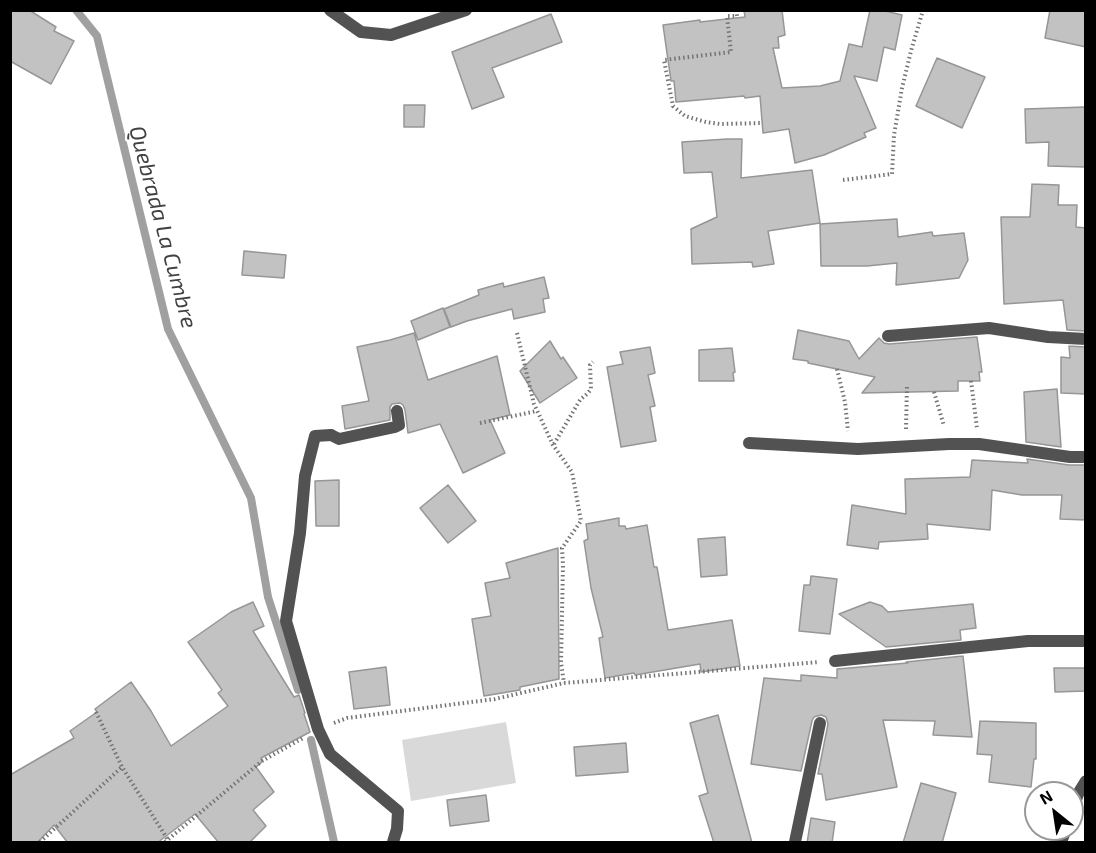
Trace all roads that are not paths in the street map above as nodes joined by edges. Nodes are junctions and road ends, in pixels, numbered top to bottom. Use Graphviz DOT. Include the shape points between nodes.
graph roads {
  1 [pos="330,10"];
  2 [pos="466,10"];
  3 [pos="888,336"];
  4 [pos="1086,339"];
  5 [pos="397,411"];
  6 [pos="749,443"];
  7 [pos="1086,457"];
  8 [pos="1086,641"];
  9 [pos="835,661"];
  10 [pos="820,723"];
  11 [pos="393,843"];
  12 [pos="795,843"];
  1 -- 2 [label="street" via="361,32 391,35"];
  3 -- 4 [label="street" via="988,328"];
  5 -- 11 [label="street" via="399,425 395,427 339,439 315,436 305,476 286,621 318,729 330,754 398,811"];
  6 -- 7 [label="street" via="850,449 979,444"];
  8 -- 9 [label="street" via="1028,641"];
  10 -- 12 [label="street"];
}
